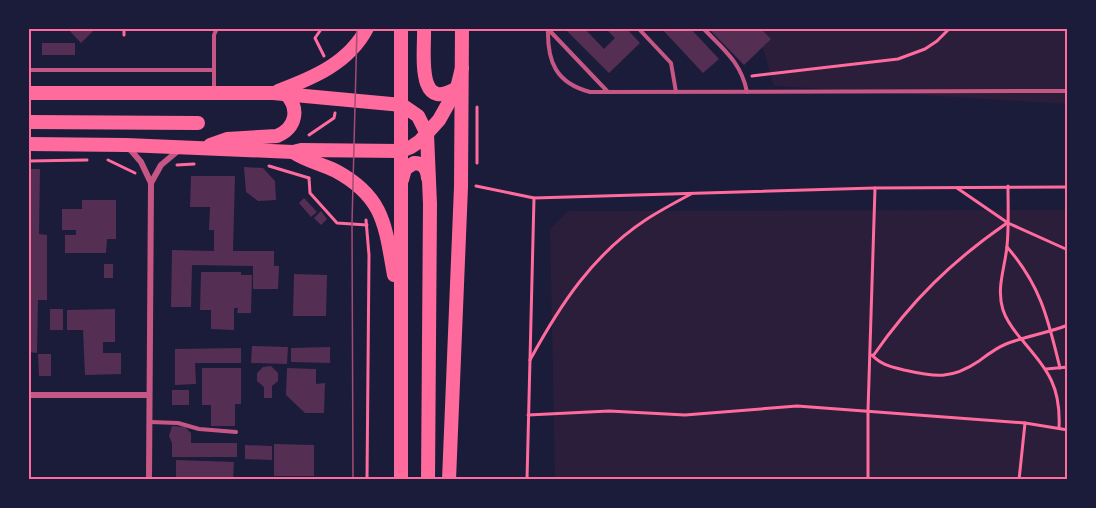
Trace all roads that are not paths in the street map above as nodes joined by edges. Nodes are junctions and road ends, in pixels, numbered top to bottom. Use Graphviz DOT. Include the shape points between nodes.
graph roads {
  1 [pos="216,28"];
  2 [pos="367,28"];
  3 [pos="401,28"];
  4 [pos="424,28"];
  5 [pos="462,28"];
  6 [pos="638,28"];
  7 [pos="703,28"];
  8 [pos="548,29"];
  9 [pos="462,68"];
  10 [pos="28,70"];
  11 [pos="214,70"];
  12 [pos="457,88"];
  13 [pos="1068,91"];
  14 [pos="608,92"];
  15 [pos="676,92"];
  16 [pos="747,92"];
  17 [pos="28,93"];
  18 [pos="214,94"];
  19 [pos="280,94"];
  20 [pos="402,105"];
  21 [pos="28,122"];
  22 [pos="198,123"];
  23 [pos="427,134"];
  24 [pos="28,144"];
  25 [pos="126,145"];
  26 [pos="186,147"];
  27 [pos="206,148"];
  28 [pos="401,151"];
  29 [pos="293,152"];
  30 [pos="151,183"];
  31 [pos="400,186"];
  32 [pos="430,186"];
  33 [pos="400,309"];
  34 [pos="28,395"];
  35 [pos="149,395"];
  36 [pos="149,422"];
  37 [pos="236,432"];
  38 [pos="149,480"];
  39 [pos="400,480"];
  40 [pos="428,480"];
  41 [pos="449,480"];
  1 -- 11 [label="lane"];
  2 -- 19 [label="main road" via="349,54"];
  3 -- 20 [label="main road"];
  4 -- 12 [label="main road" via="428,88 442,95"];
  5 -- 9 [label="main road"];
  6 -- 15 [label="lane" via="671,63"];
  7 -- 16 [label="lane" via="736,63"];
  8 -- 14 [label="lane"];
  8 -- 14 [label="lane" via="549,55 564,80 591,92"];
  9 -- 12 [label="main road"];
  9 -- 41 [label="main road" via="461,195"];
  10 -- 11 [label="lane"];
  11 -- 18 [label="lane"];
  12 -- 23 [label="main road" via="440,120"];
  13 -- 16 [label="lane"];
  14 -- 15 [label="lane"];
  15 -- 16 [label="lane"];
  17 -- 18 [label="main road"];
  18 -- 19 [label="main road"];
  19 -- 20 [label="main road"];
  19 -- 27 [label="main road" via="294,107 295,114 284,133 227,139"];
  20 -- 23 [label="main road" via="418,116"];
  20 -- 28 [label="main road"];
  21 -- 22 [label="main road"];
  23 -- 28 [label="main road"];
  23 -- 32 [label="main road"];
  24 -- 25 [label="main road"];
  25 -- 26 [label="main road"];
  25 -- 30 [label="street" via="141,162"];
  26 -- 27 [label="main road"];
  26 -- 30 [label="street" via="161,165"];
  27 -- 29 [label="main road"];
  28 -- 29 [label="main road"];
  28 -- 31 [label="main road"];
  29 -- 33 [label="main road" via="335,171 366,193 381,215"];
  30 -- 35 [label="street"];
  31 -- 32 [label="main road" via="405,169 417,163 426,168"];
  31 -- 33 [label="main road"];
  32 -- 40 [label="main road"];
  33 -- 39 [label="main road"];
  34 -- 35 [label="street"];
  35 -- 36 [label="street"];
  36 -- 37 [label="lane"];
  36 -- 38 [label="street"];
}
